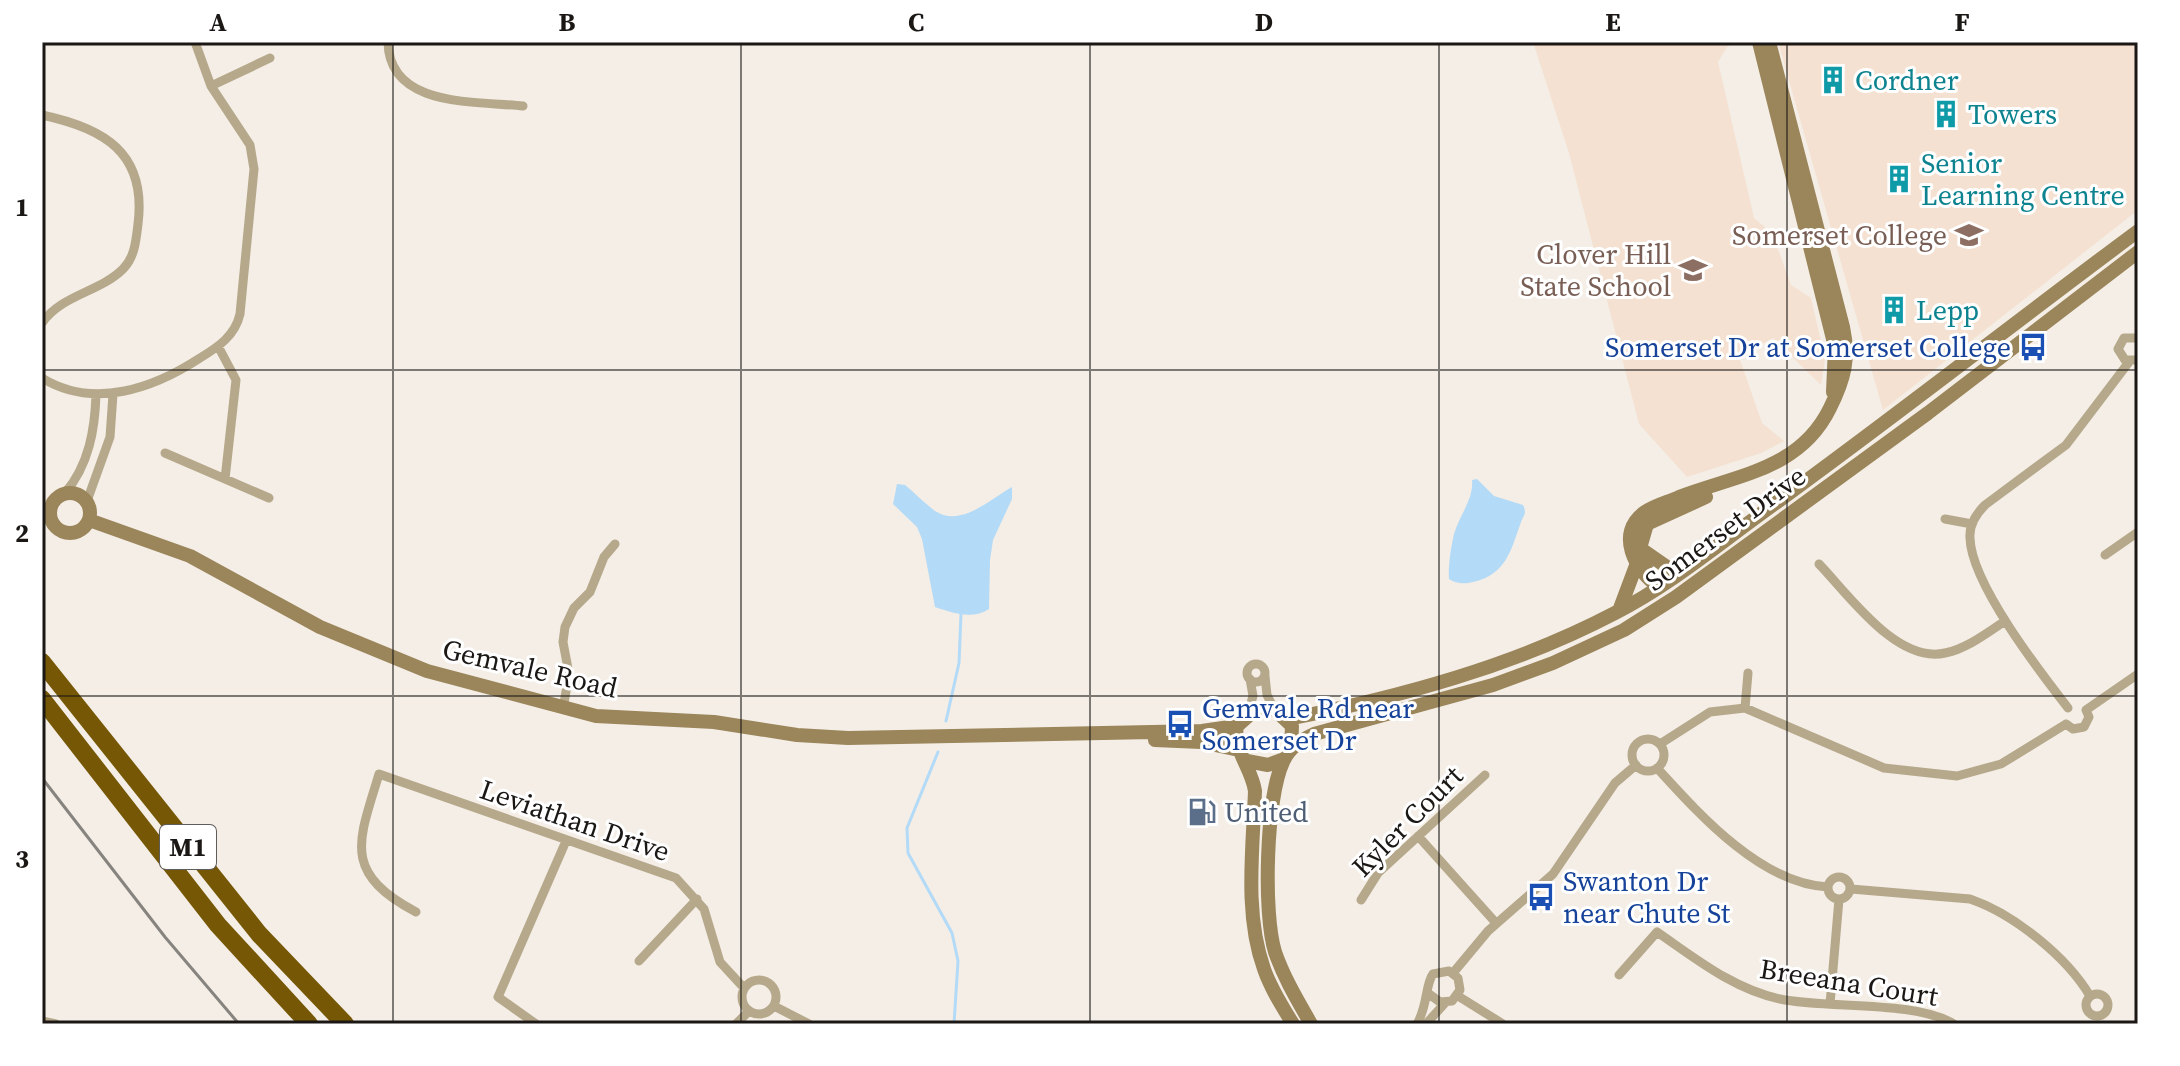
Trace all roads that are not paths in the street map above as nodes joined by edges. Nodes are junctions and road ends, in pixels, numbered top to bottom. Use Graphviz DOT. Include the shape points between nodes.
graph roads {
  1 [pos="195,42"];
  2 [pos="388,42"];
  3 [pos="1759,42"];
  4 [pos="1769,42"];
  5 [pos="270,58"];
  6 [pos="211,86"];
  7 [pos="523,106"];
  8 [pos="42,115"];
  9 [pos="2138,231"];
  10 [pos="2138,252"];
  11 [pos="42,323"];
  12 [pos="2138,338"];
  13 [pos="218,346"];
  14 [pos="2134,361"];
  15 [pos="42,378"];
  16 [pos="96,394"];
  17 [pos="113,394"];
  18 [pos="1834,401"];
  19 [pos="165,453"];
  20 [pos="225,479"];
  21 [pos="65,493"];
  22 [pos="269,498"];
  23 [pos="47,500"];
  24 [pos="87,501"];
  25 [pos="1945,519"];
  26 [pos="89,520"];
  27 [pos="1972,524"];
  28 [pos="2138,532"];
  29 [pos="615,544"];
  30 [pos="2105,555"];
  31 [pos="1639,556"];
  32 [pos="1819,564"];
  33 [pos="1677,574"];
  34 [pos="1659,587"];
  35 [pos="1669,602"];
  36 [pos="1619,612"];
  37 [pos="2005,621"];
  38 [pos="42,662"];
  39 [pos="1748,673"];
  40 [pos="2138,674"];
  41 [pos="1265,676"];
  42 [pos="1250,679"];
  43 [pos="42,699"];
  44 [pos="1745,708"];
  45 [pos="2068,708"];
  46 [pos="563,709"];
  47 [pos="1274,709"];
  48 [pos="2086,710"];
  49 [pos="1248,713"];
  50 [pos="1288,719"];
  51 [pos="2066,724"];
  52 [pos="1237,726"];
  53 [pos="1087,734"];
  54 [pos="1660,744"];
  55 [pos="1288,754"];
  56 [pos="1243,756"];
  57 [pos="1636,765"];
  58 [pos="1657,768"];
  59 [pos="1485,775"];
  60 [pos="1418,836"];
  61 [pos="566,841"];
  62 [pos="1828,887"];
  63 [pos="1851,889"];
  64 [pos="697,899"];
  65 [pos="1839,899"];
  66 [pos="1361,900"];
  67 [pos="416,912"];
  68 [pos="1496,923"];
  69 [pos="639,961"];
  70 [pos="1453,973"];
  71 [pos="1619,975"];
  72 [pos="744,988"];
  73 [pos="1429,994"];
  74 [pos="1458,996"];
  75 [pos="2090,996"];
  76 [pos="1445,1003"];
  77 [pos="1830,1004"];
  78 [pos="774,1006"];
  79 [pos="748,1012"];
  80 [pos="2106,1019"];
  81 [pos="43,1021"];
  82 [pos="56,1024"];
  83 [pos="309,1024"];
  84 [pos="345,1024"];
  85 [pos="536,1024"];
  86 [pos="736,1024"];
  87 [pos="809,1024"];
  88 [pos="1293,1024"];
  89 [pos="1311,1024"];
  90 [pos="1417,1024"];
  91 [pos="1426,1024"];
  92 [pos="1503,1024"];
  93 [pos="1954,1024"];
  1 -- 6 [label="street"];
  2 -- 7 [label="street" via="395,69 416,91"];
  3 -- 18 [label="main road" via="1835,347"];
  4 -- 18 [label="main road" via="1847,345 1841,390"];
  5 -- 6 [label="street"];
  6 -- 13 [label="street" via="250,145 254,169 240,314 232,334"];
  8 -- 11 [label="street" via="86,125 115,144 131,169 139,206 127,265"];
  9 -- 33 [label="main road, Somerset Drive"];
  10 -- 35 [label="main road, Somerset Drive"];
  12 -- 14 [label="street" via="2129,336 2119,345 2121,357"];
  13 -- 17 [label="street" via="170,378"];
  13 -- 20 [label="street" via="236,380"];
  14 -- 27 [label="street" via="2066,445 1985,505"];
  15 -- 16 [label="street"];
  16 -- 17 [label="street"];
  16 -- 21 [label="street" via="93,437"];
  17 -- 24 [label="street" via="110,437"];
  18 -- 31 [label="main road" via="1802,447 1773,466 1652,520 1644,529"];
  19 -- 20 [label="street"];
  20 -- 22 [label="street"];
  21 -- 23 [label="main road"];
  21 -- 24 [label="main road"];
  23 -- 26 [label="main road" via="51,521 61,531 73,533"];
  24 -- 26 [label="main road"];
  25 -- 27 [label="street"];
  26 -- 46 [label="main road, Gemvale Road" via="190,556 320,627 413,666"];
  27 -- 37 [label="street" via="1972,548"];
  28 -- 30 [label="street"];
  29 -- 46 [label="street" via="565,627 569,674"];
  31 -- 33 [label="main road"];
  31 -- 34 [label="main road" via="1648,580"];
  31 -- 36 [label="main road"];
  32 -- 37 [label="street" via="1892,639 1915,652 1956,650"];
  33 -- 34 [label="main road, Somerset Drive"];
  34 -- 35 [label="main road"];
  34 -- 36 [label="main road, Somerset Drive"];
  35 -- 55 [label="main road, Somerset Drive" via="1603,641 1524,675 1314,734"];
  36 -- 50 [label="main road, Somerset Drive" via="1483,669"];
  37 -- 45 [label="street"];
  38 -- 84 [label="highway, M1" via="250,924"];
  39 -- 44 [label="street"];
  40 -- 48 [label="street"];
  41 -- 42 [label="street"];
  41 -- 42 [label="street" via="1262,665 1248,663"];
  41 -- 47 [label="street"];
  42 -- 49 [label="street"];
  43 -- 83 [label="highway, M1" via="218,925"];
  44 -- 51 [label="street" via="1872,765 1934,775 1984,771"];
  44 -- 54 [label="street" via="1710,712"];
  45 -- 48 [label="street"];
  45 -- 51 [label="street"];
  46 -- 53 [label="main road, Gemvale Road" via="816,737"];
  47 -- 49 [label="main road"];
  47 -- 50 [label="main road"];
  48 -- 51 [label="street" via="2084,727"];
  49 -- 52 [label="main road"];
  50 -- 55 [label="main road" via="1294,734"];
  52 -- 53 [label="main road, Gemvale Road"];
  52 -- 56 [label="main road"];
  53 -- 56 [label="main road, Gemvale Road" via="1201,742"];
  54 -- 57 [label="street" via="1651,739 1638,742 1633,750"];
  54 -- 58 [label="street" via="1664,758"];
  55 -- 56 [label="main road, Somerset Drive" via="1268,765"];
  55 -- 89 [label="main road" via="1272,803 1270,924 1288,983"];
  56 -- 88 [label="main road" via="1255,791 1255,932 1265,973"];
  57 -- 58 [label="street"];
  57 -- 68 [label="street" via="1615,783 1553,874"];
  58 -- 62 [label="street" via="1708,823 1764,863 1794,881"];
  59 -- 60 [label="street, Kyler Court"];
  60 -- 66 [label="street, Kyler Court" via="1378,873"];
  60 -- 68 [label="street"];
  61 -- 64 [label="street, Leviathan Drive" via="676,878"];
  61 -- 67 [label="street, Leviathan Drive" via="379,774 359,853 383,889"];
  61 -- 85 [label="street" via="498,997"];
  62 -- 63 [label="street" via="1841,877"];
  62 -- 65 [label="street"];
  63 -- 65 [label="street"];
  63 -- 75 [label="street" via="1986,904 2067,962"];
  64 -- 69 [label="street"];
  64 -- 72 [label="street, Leviathan Drive" via="720,962"];
  65 -- 77 [label="street"];
  68 -- 70 [label="street"];
  70 -- 73 [label="street" via="1433,974"];
  70 -- 74 [label="street" via="1460,983"];
  71 -- 77 [label="street, Breeana Court" via="1657,932 1746,988 1780,999"];
  72 -- 78 [label="street" via="752,981 765,981 775,991"];
  72 -- 79 [label="street" via="741,999"];
  73 -- 76 [label="street"];
  73 -- 90 [label="street"];
  74 -- 76 [label="street"];
  74 -- 92 [label="street"];
  75 -- 80 [label="street" via="2087,1012"];
  75 -- 80 [label="street" via="2106,998"];
  76 -- 91 [label="street"];
  77 -- 93 [label="street, Breeana Court" via="1928,1013"];
  78 -- 79 [label="street" via="762,1014"];
  78 -- 87 [label="street"];
  79 -- 86 [label="street"];
  81 -- 82 [label="street"];
}
